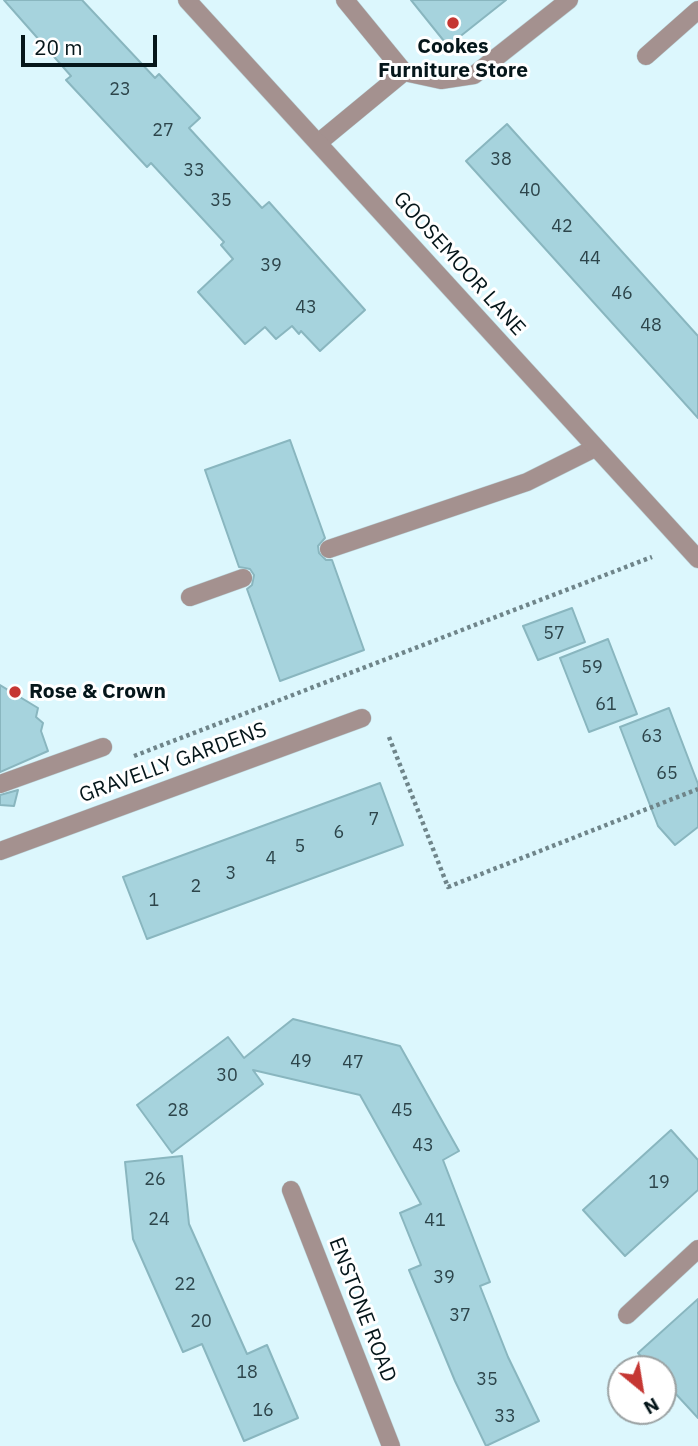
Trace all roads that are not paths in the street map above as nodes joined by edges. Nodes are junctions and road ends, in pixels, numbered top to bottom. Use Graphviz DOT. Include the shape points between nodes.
graph roads {
  1 [pos="187,0"];
  2 [pos="345,0"];
  3 [pos="569,0"];
  4 [pos="698,10"];
  5 [pos="646,56"];
  6 [pos="404,72"];
  7 [pos="318,144"];
  8 [pos="595,447"];
  9 [pos="329,550"];
  10 [pos="698,559"];
  11 [pos="243,579"];
  12 [pos="190,597"];
  13 [pos="362,718"];
  14 [pos="103,747"];
  15 [pos="0,784"];
  16 [pos="0,851"];
  17 [pos="292,1190"];
  18 [pos="698,1250"];
  19 [pos="627,1315"];
  20 [pos="391,1446"];
  1 -- 7 [label="street, GOOSEMOOR LANE"];
  2 -- 6 [label="street"];
  3 -- 6 [label="street" via="474,75 441,80"];
  4 -- 5 [label="street"];
  6 -- 7 [label="street"];
  7 -- 8 [label="street, GOOSEMOOR LANE"];
  8 -- 9 [label="street" via="527,482"];
  8 -- 10 [label="street, GOOSEMOOR LANE"];
  11 -- 12 [label="street"];
  13 -- 16 [label="street, GRAVELLY GARDENS"];
  14 -- 15 [label="street"];
  17 -- 20 [label="street, ENSTONE ROAD"];
  18 -- 19 [label="street"];
}
